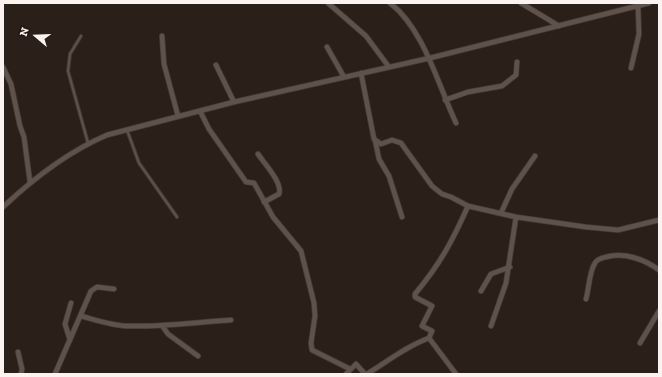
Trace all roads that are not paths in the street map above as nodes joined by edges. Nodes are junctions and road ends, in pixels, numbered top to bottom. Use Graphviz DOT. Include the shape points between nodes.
graph roads {
  1 [pos="328,3"];
  2 [pos="390,3"];
  3 [pos="521,3"];
  4 [pos="650,3"];
  5 [pos="638,6"];
  6 [pos="559,26"];
  7 [pos="81,36"];
  8 [pos="162,36"];
  9 [pos="328,47"];
  10 [pos="430,58"];
  11 [pos="517,62"];
  12 [pos="216,65"];
  13 [pos="3,67"];
  14 [pos="389,67"];
  15 [pos="631,68"];
  16 [pos="361,73"];
  17 [pos="344,77"];
  18 [pos="445,100"];
  19 [pos="234,102"];
  20 [pos="200,111"];
  21 [pos="178,116"];
  22 [pos="456,123"];
  23 [pos="127,129"];
  24 [pos="374,139"];
  25 [pos="88,143"];
  26 [pos="258,154"];
  27 [pos="535,156"];
  28 [pos="30,182"];
  29 [pos="264,202"];
  30 [pos="468,206"];
  31 [pos="3,207"];
  32 [pos="501,213"];
  33 [pos="176,217"];
  34 [pos="402,217"];
  35 [pos="516,217"];
  36 [pos="659,220"];
  37 [pos="510,267"];
  38 [pos="659,270"];
  39 [pos="114,289"];
  40 [pos="481,291"];
  41 [pos="586,299"];
  42 [pos="71,303"];
  43 [pos="659,311"];
  44 [pos="80,316"];
  45 [pos="232,320"];
  46 [pos="163,326"];
  47 [pos="491,326"];
  48 [pos="429,338"];
  49 [pos="70,340"];
  50 [pos="640,343"];
  51 [pos="18,352"];
  52 [pos="198,356"];
  53 [pos="350,369"];
  54 [pos="21,374"];
  55 [pos="54,374"];
  56 [pos="346,374"];
  57 [pos="366,374"];
  58 [pos="456,374"];
  1 -- 14 [label="street" via="366,36"];
  2 -- 10 [label="street" via="400,11"];
  3 -- 6 [label="street"];
  4 -- 5 [label="street"];
  5 -- 6 [label="street"];
  5 -- 15 [label="street" via="639,34"];
  6 -- 10 [label="street"];
  7 -- 25 [label="lane" via="70,54 68,71"];
  8 -- 21 [label="street" via="164,64"];
  9 -- 17 [label="street"];
  10 -- 14 [label="street"];
  10 -- 18 [label="street"];
  11 -- 18 [label="street" via="516,75 502,86 468,92"];
  12 -- 19 [label="street"];
  13 -- 28 [label="street" via="11,84 24,137"];
  14 -- 16 [label="street"];
  16 -- 17 [label="street"];
  16 -- 24 [label="street"];
  17 -- 19 [label="street"];
  18 -- 22 [label="street"];
  19 -- 20 [label="street"];
  20 -- 21 [label="street"];
  20 -- 29 [label="street" via="209,129 246,182 254,183"];
  21 -- 23 [label="street"];
  23 -- 25 [label="street"];
  23 -- 33 [label="lane" via="139,163"];
  24 -- 30 [label="street" via="381,144 392,140 401,143 437,190"];
  24 -- 34 [label="street" via="379,159 389,176"];
  25 -- 28 [label="street"];
  26 -- 29 [label="street" via="269,167 280,188 279,194"];
  27 -- 32 [label="street" via="512,189"];
  28 -- 31 [label="street"];
  29 -- 53 [label="street" via="301,251 314,302 312,350"];
  30 -- 32 [label="street"];
  30 -- 48 [label="street" via="436,268 415,294 415,297 432,306 422,326 432,331"];
  32 -- 35 [label="street"];
  35 -- 36 [label="street" via="618,230"];
  35 -- 37 [label="street"];
  37 -- 40 [label="street" via="491,274"];
  37 -- 47 [label="street"];
  38 -- 41 [label="street" via="647,262 629,257 613,255 599,259 593,268"];
  39 -- 44 [label="street" via="94,288"];
  42 -- 49 [label="street" via="65,324"];
  43 -- 50 [label="street"];
  44 -- 46 [label="street" via="128,326"];
  44 -- 49 [label="street"];
  45 -- 46 [label="street"];
  46 -- 52 [label="street" via="168,334"];
  48 -- 57 [label="street" via="398,352"];
  48 -- 58 [label="street"];
  49 -- 55 [label="street"];
  51 -- 54 [label="street"];
  53 -- 56 [label="street"];
  53 -- 57 [label="street" via="356,364"];
}
